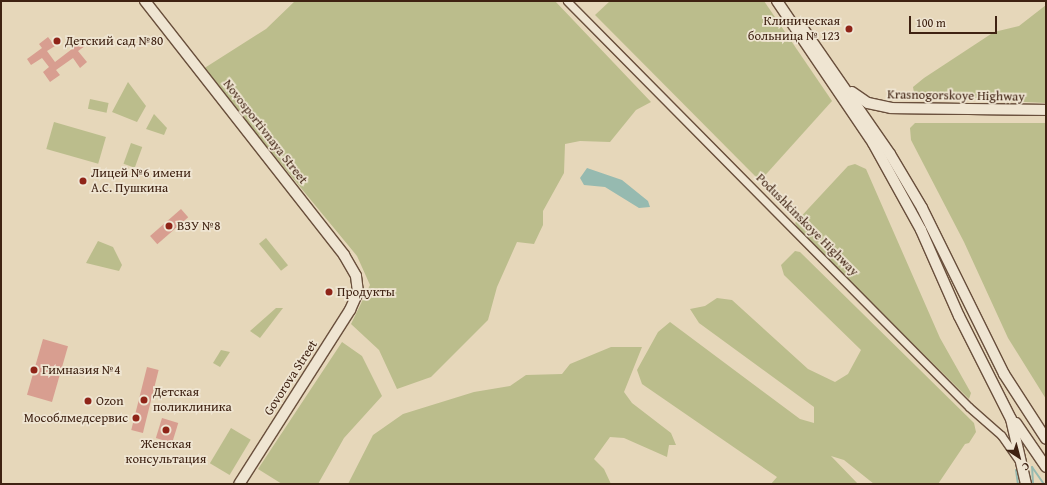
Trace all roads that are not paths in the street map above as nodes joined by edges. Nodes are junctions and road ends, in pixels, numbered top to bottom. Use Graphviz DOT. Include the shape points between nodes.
graph roads {
  1 [pos="145,1"];
  2 [pos="567,1"];
  3 [pos="778,3"];
  4 [pos="833,70"];
  5 [pos="1046,110"];
  6 [pos="358,284"];
  7 [pos="1001,399"];
  8 [pos="1046,439"];
  9 [pos="1046,467"];
  10 [pos="1024,469"];
  11 [pos="239,484"];
  12 [pos="1026,484"];
  1 -- 6 [label="main road, Novosportivnaya Street" via="344,255 354,269"];
  2 -- 10 [label="street, Podushkinskoye Highway" via="969,407 1001,435"];
  3 -- 4 [label="main road" via="800,24"];
  3 -- 7 [label="main road" via="882,159 920,230 959,316"];
  4 -- 5 [label="main road, Krasnogorskoye Highway" via="860,98 882,107"];
  4 -- 8 [label="main road" via="879,136 922,208 978,325 1027,413"];
  6 -- 11 [label="main road, Govorova Street" via="356,300"];
  7 -- 9 [label="main road"];
  7 -- 10 [label="main road" via="1016,433"];
  10 -- 12 [label="main road"];
}
